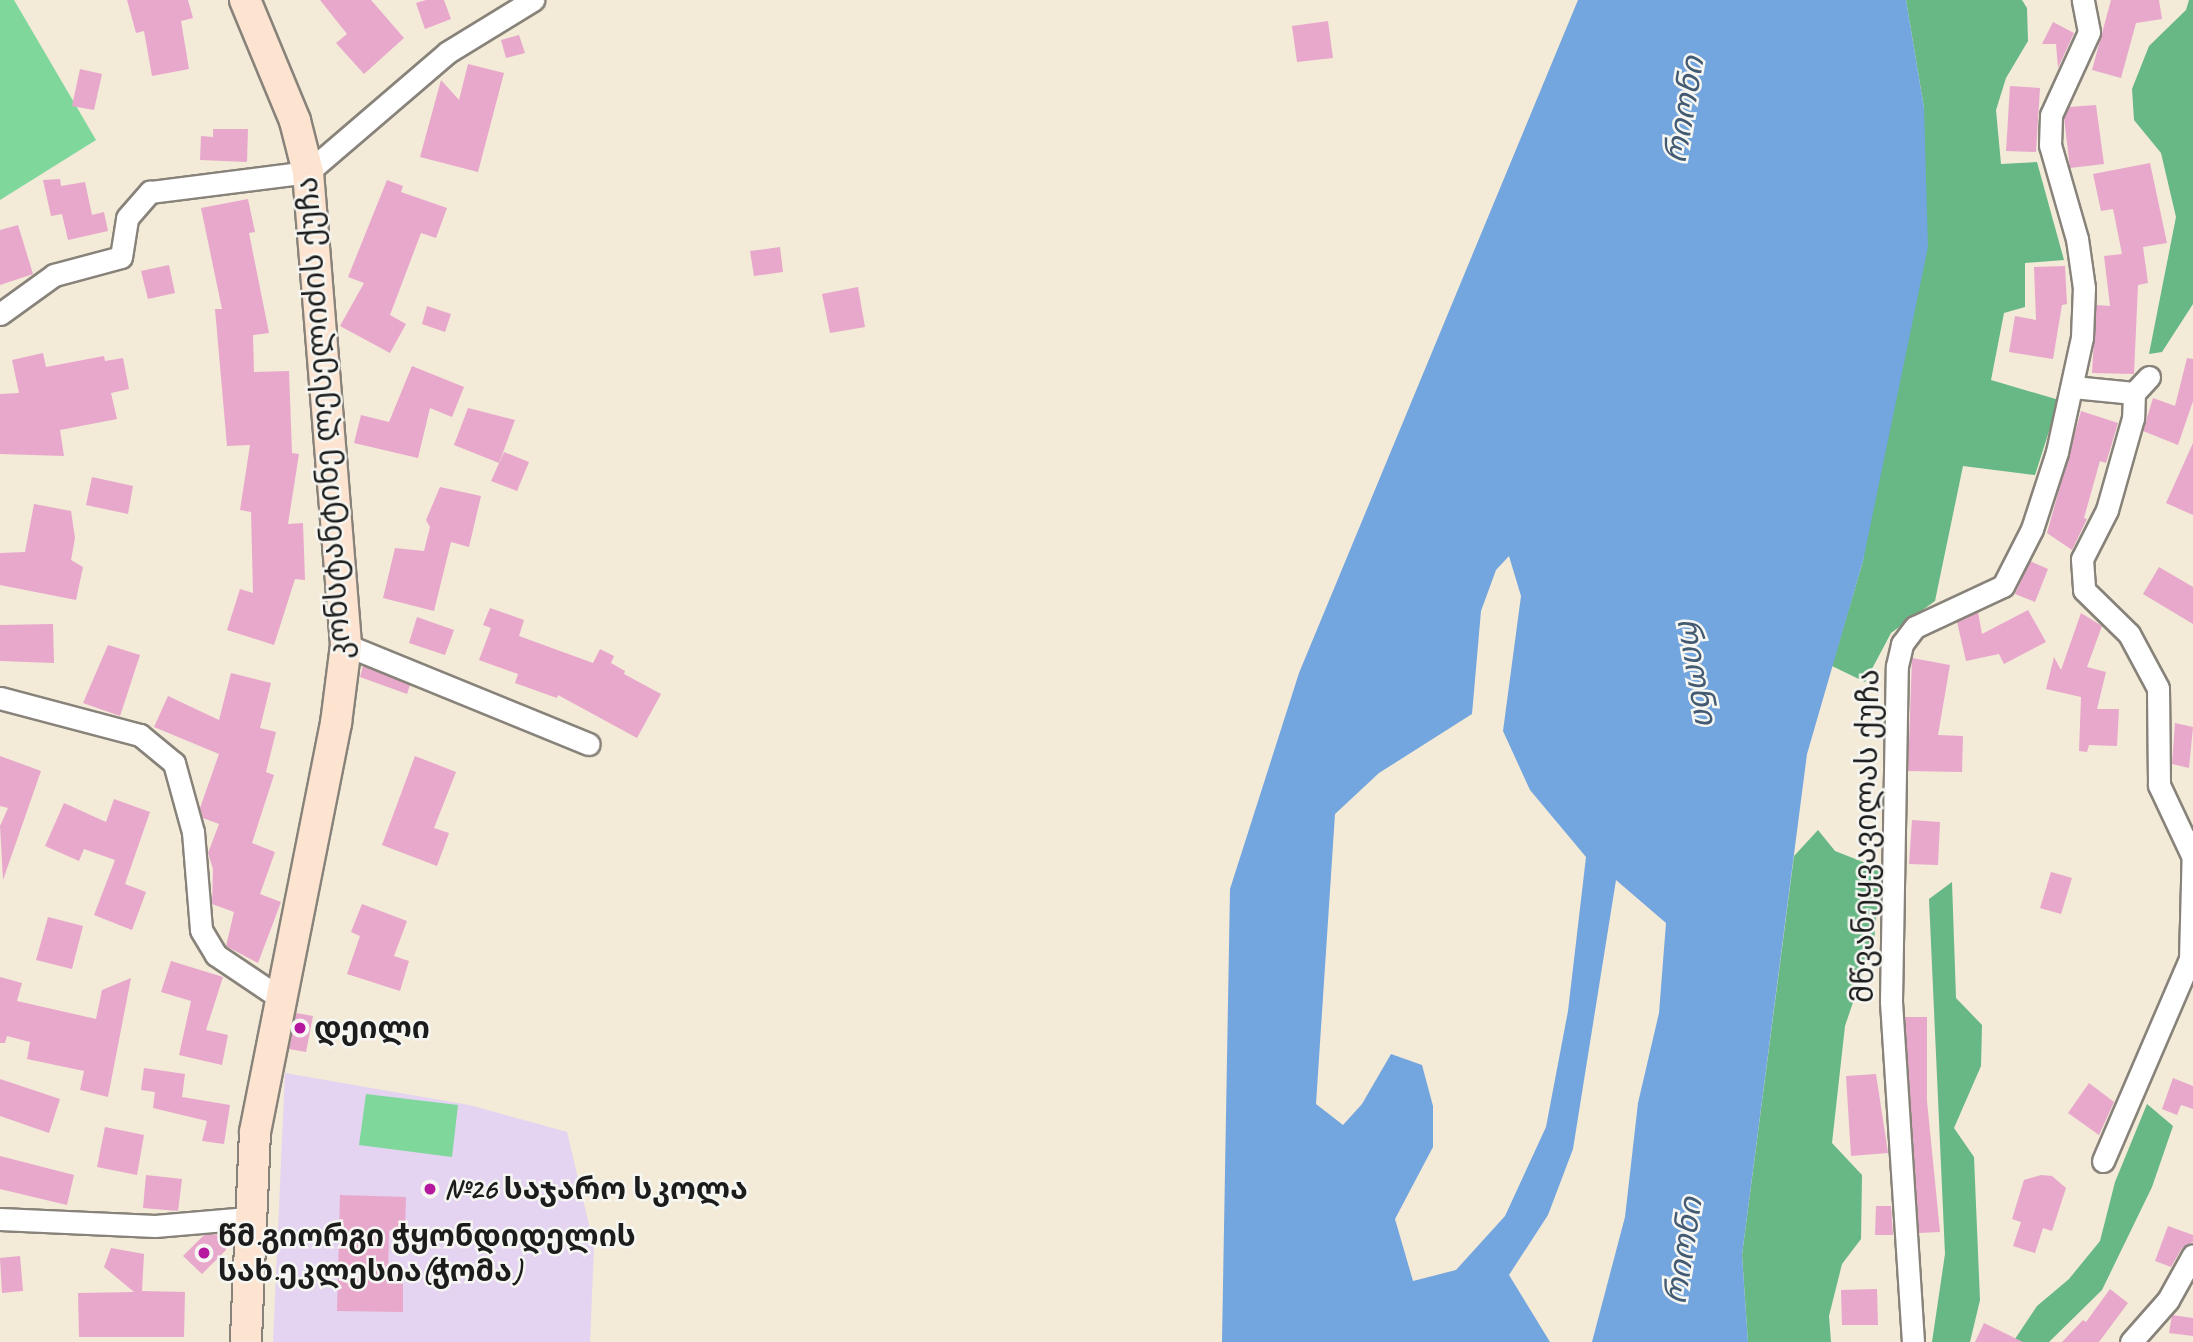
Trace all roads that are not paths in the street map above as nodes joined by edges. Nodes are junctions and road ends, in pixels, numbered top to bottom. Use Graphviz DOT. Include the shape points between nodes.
graph roads {
  1 [pos="245,0"];
  2 [pos="533,0"];
  3 [pos="2083,0"];
  4 [pos="308,172"];
  5 [pos="0,314"];
  6 [pos="2149,377"];
  7 [pos="2073,387"];
  8 [pos="2134,393"];
  9 [pos="346,645"];
  10 [pos="0,698"];
  11 [pos="589,744"];
  12 [pos="2193,838"];
  13 [pos="2192,855"];
  14 [pos="2191,959"];
  15 [pos="280,998"];
  16 [pos="2103,1161"];
  17 [pos="248,1218"];
  18 [pos="0,1219"];
  19 [pos="2193,1255"];
  20 [pos="246,1342"];
  21 [pos="1913,1342"];
  22 [pos="2131,1342"];
  1 -- 4 [label="main road, კონსტანტინე ლესელიძის ქუჩა" via="295,121"];
  2 -- 4 [label="street" via="448,52"];
  3 -- 7 [label="street, მწვანეყვავილას ქუჩა" via="2089,32 2050,125 2050,145 2077,239 2084,288"];
  4 -- 5 [label="street" via="149,192 127,218 121,257 54,275"];
  4 -- 9 [label="main road, კონსტანტინე ლესელიძის ქუჩა"];
  6 -- 8 [label="street"];
  7 -- 8 [label="street"];
  7 -- 21 [label="street, მწვანეყვავილას ქუჩა" via="2032,529 2003,586 1914,627 1902,643 1897,666 1891,1001"];
  8 -- 13 [label="street" via="2133,418 2107,510 2082,559 2084,590 2129,634 2158,688 2159,785"];
  9 -- 11 [label="street"];
  9 -- 15 [label="main road, კონსტანტინე ლესელიძის ქუჩა" via="336,723"];
  10 -- 15 [label="street" via="140,735 174,762 192,832 201,930 216,955"];
  12 -- 13 [label="street"];
  13 -- 14 [label="street"];
  14 -- 16 [label="street"];
  15 -- 17 [label="main road, კონსტანტინე ლესელიძის ქუჩა" via="255,1132"];
  17 -- 18 [label="street" via="155,1226"];
  17 -- 20 [label="main road, კონსტანტინე ლესელიძის ქუჩა"];
  19 -- 22 [label="street" via="2168,1300"];
}
